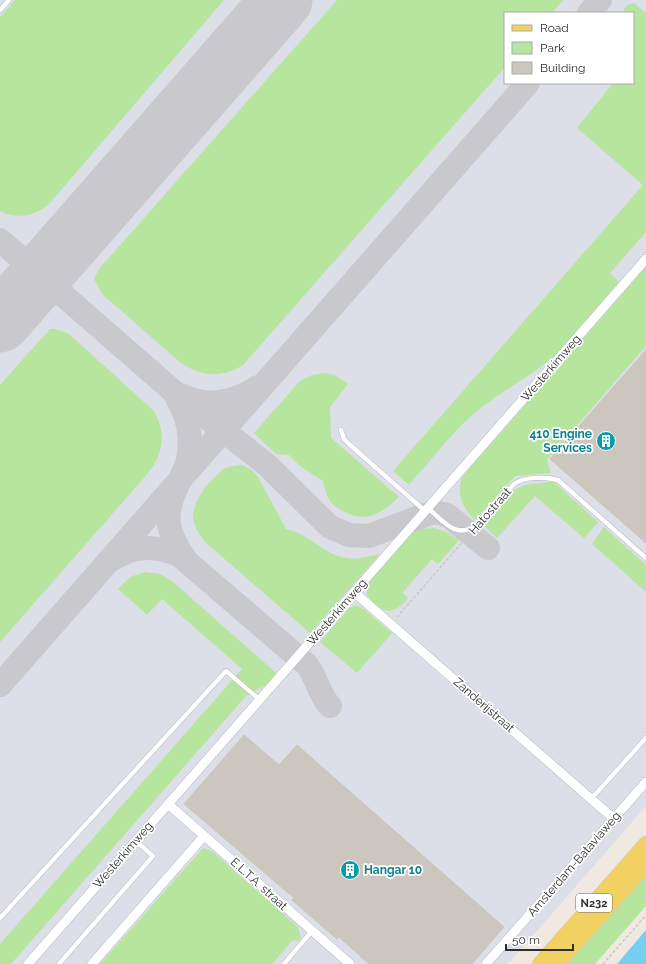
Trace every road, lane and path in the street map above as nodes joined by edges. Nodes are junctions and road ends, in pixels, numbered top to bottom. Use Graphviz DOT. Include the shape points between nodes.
graph roads {
  1 [pos="9,0"];
  2 [pos="0,10"];
  3 [pos="646,259"];
  4 [pos="341,430"];
  5 [pos="427,509"];
  6 [pos="479,524"];
  7 [pos="646,558"];
  8 [pos="354,592"];
  9 [pos="390,624"];
  10 [pos="260,700"];
  11 [pos="646,738"];
  12 [pos="646,782"];
  13 [pos="591,799"];
  14 [pos="168,804"];
  15 [pos="614,819"];
  16 [pos="204,836"];
  17 [pos="136,841"];
  18 [pos="646,844"];
  19 [pos="646,864"];
  20 [pos="646,915"];
  21 [pos="0,918"];
  22 [pos="312,931"];
  23 [pos="28,964"];
  24 [pos="59,964"];
  25 [pos="92,964"];
  26 [pos="284,964"];
  27 [pos="350,964"];
  28 [pos="486,964"];
  29 [pos="540,964"];
  30 [pos="557,964"];
  31 [pos="603,964"];
  1 -- 2 [label="lane"];
  3 -- 5 [label="street, Westerkimweg"];
  4 -- 5 [label="lane" via="349,444"];
  5 -- 6 [label="lane" via="455,530 472,529"];
  5 -- 8 [label="street, Westerkimweg"];
  6 -- 7 [label="lane, Hatostraat" via="519,480 552,478 558,480"];
  6 -- 9 [label="path, Hatostraat"];
  8 -- 9 [label="street, Zanderijstraat"];
  8 -- 10 [label="street, Westerkimweg"];
  9 -- 13 [label="street, Zanderijstraat"];
  10 -- 14 [label="street, Westerkimweg"];
  10 -- 21 [label="lane" via="226,671"];
  11 -- 13 [label="lane"];
  12 -- 15 [label="street, Amsterdam-Bataviaweg"];
  13 -- 15 [label="street, Zanderijstraat"];
  14 -- 16 [label="street, E.L.T.A. straat"];
  14 -- 17 [label="street, Westerkimweg"];
  15 -- 28 [label="street, Amsterdam-Bataviaweg"];
  16 -- 22 [label="street, E.L.T.A. straat"];
  16 -- 25 [label="street"];
  17 -- 23 [label="street, Westerkimweg"];
  17 -- 24 [label="lane" via="153,856"];
  18 -- 29 [label="main road, N232"];
  19 -- 30 [label="main road, N232"];
  20 -- 31 [label="path"];
  22 -- 26 [label="lane"];
  22 -- 27 [label="street, E.L.T.A. straat"];
}
